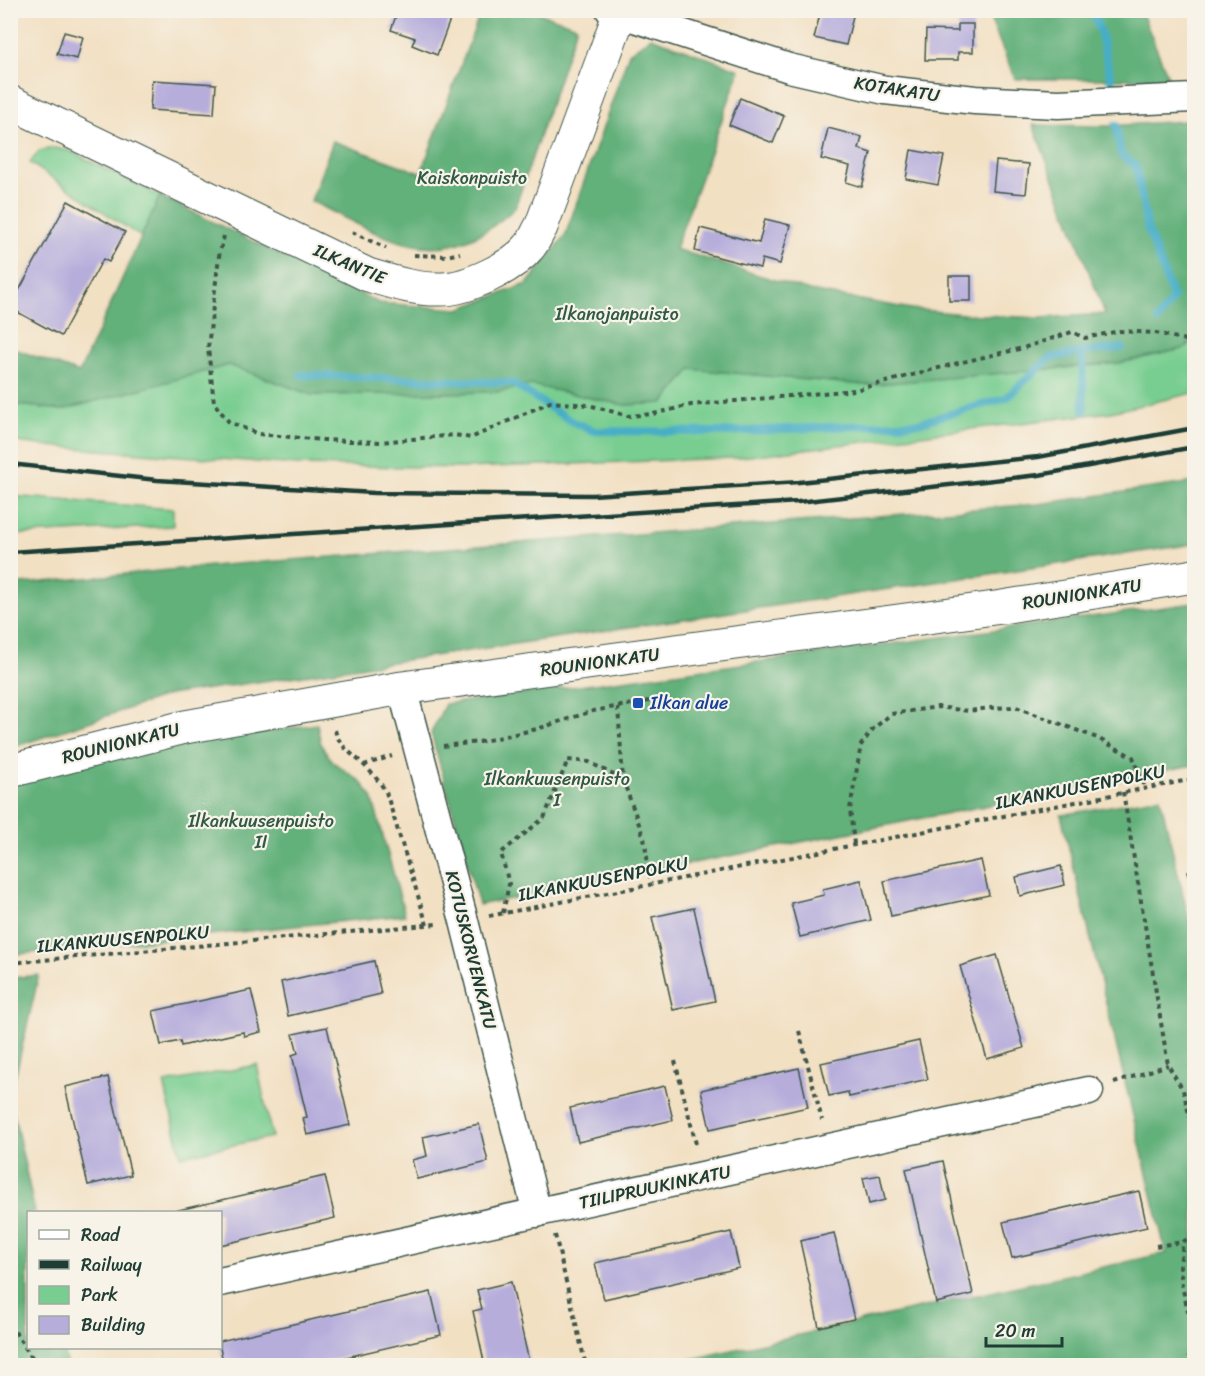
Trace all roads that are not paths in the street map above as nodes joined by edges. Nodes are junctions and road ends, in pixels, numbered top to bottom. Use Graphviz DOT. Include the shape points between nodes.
graph roads {
  1 [pos="617,12"];
  2 [pos="1194,98"];
  3 [pos="10,102"];
  4 [pos="1194,576"];
  5 [pos="402,688"];
  6 [pos="10,771"];
  7 [pos="1089,1091"];
  8 [pos="543,1212"];
  9 [pos="222,1282"];
  1 -- 2 [label="street, KOTAKATU" via="789,68 885,90 1058,104"];
  1 -- 3 [label="main road, ILKANTIE" via="541,227 529,248 491,274 443,289 398,284 368,275"];
  4 -- 5 [label="main road, ROUNIONKATU" via="1002,607"];
  5 -- 6 [label="main road, ROUNIONKATU" via="185,727"];
  5 -- 8 [label="street, KOTUSKORVENKATU"];
  7 -- 8 [label="street, TIILIPRUUKINKATU"];
  8 -- 9 [label="street, TIILIPRUUKINKATU"];
}
